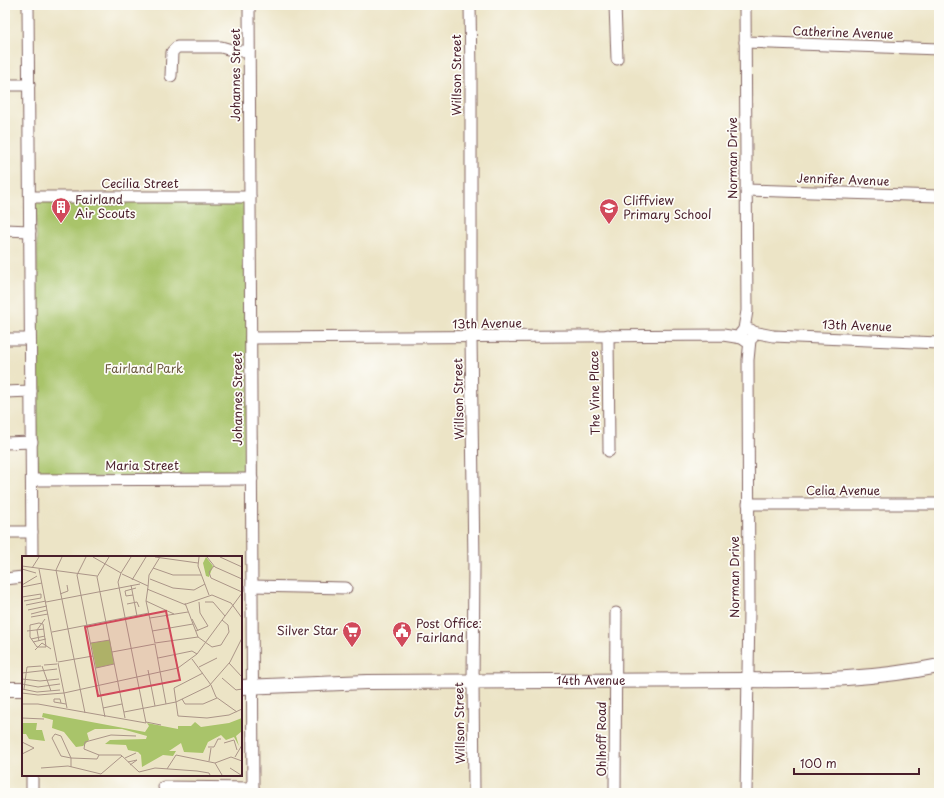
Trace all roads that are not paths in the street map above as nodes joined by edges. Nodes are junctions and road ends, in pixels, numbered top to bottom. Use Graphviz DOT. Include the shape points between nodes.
graph roads {
  1 [pos="28,5"];
  2 [pos="249,5"];
  3 [pos="470,5"];
  4 [pos="615,5"];
  5 [pos="745,5"];
  6 [pos="745,42"];
  7 [pos="939,49"];
  8 [pos="249,51"];
  9 [pos="617,59"];
  10 [pos="171,76"];
  11 [pos="29,84"];
  12 [pos="5,85"];
  13 [pos="746,190"];
  14 [pos="939,196"];
  15 [pos="30,197"];
  16 [pos="250,197"];
  17 [pos="5,230"];
  18 [pos="30,231"];
  19 [pos="608,335"];
  20 [pos="747,335"];
  21 [pos="471,337"];
  22 [pos="251,338"];
  23 [pos="5,339"];
  24 [pos="30,339"];
  25 [pos="939,342"];
  26 [pos="31,391"];
  27 [pos="5,392"];
  28 [pos="32,442"];
  29 [pos="5,443"];
  30 [pos="609,451"];
  31 [pos="252,479"];
  32 [pos="32,480"];
  33 [pos="748,504"];
  34 [pos="939,504"];
  35 [pos="5,532"];
  36 [pos="32,532"];
  37 [pos="32,556"];
  38 [pos="22,577"];
  39 [pos="5,579"];
  40 [pos="252,586"];
  41 [pos="346,588"];
  42 [pos="616,613"];
  43 [pos="939,666"];
  44 [pos="615,680"];
  45 [pos="748,680"];
  46 [pos="472,682"];
  47 [pos="247,686"];
  48 [pos="5,689"];
  49 [pos="22,689"];
  50 [pos="242,738"];
  51 [pos="253,738"];
  52 [pos="32,776"];
  53 [pos="164,787"];
  54 [pos="253,791"];
  55 [pos="32,793"];
  56 [pos="474,793"];
  57 [pos="615,793"];
  58 [pos="746,793"];
  1 -- 11 [label="street"];
  2 -- 8 [label="street, Johannes Street"];
  3 -- 21 [label="street, Willson Street"];
  4 -- 9 [label="street"];
  5 -- 6 [label="street, Norman Drive"];
  6 -- 7 [label="street, Catherine Avenue"];
  6 -- 13 [label="street, Norman Drive"];
  8 -- 10 [label="street" via="221,47 177,47 172,52"];
  8 -- 16 [label="street, Johannes Street"];
  11 -- 12 [label="street"];
  11 -- 15 [label="street"];
  13 -- 14 [label="street, Jennifer Avenue"];
  13 -- 20 [label="street, Norman Drive"];
  15 -- 16 [label="street, Cecilia Street"];
  15 -- 18 [label="street"];
  16 -- 22 [label="street, Johannes Street"];
  17 -- 18 [label="street"];
  18 -- 24 [label="street"];
  19 -- 20 [label="street, 13th Avenue"];
  19 -- 21 [label="street, 13th Avenue"];
  19 -- 30 [label="street, The Vine Place"];
  20 -- 25 [label="street, 13th Avenue"];
  20 -- 33 [label="street, Norman Drive"];
  21 -- 22 [label="street, 13th Avenue"];
  21 -- 46 [label="street, Willson Street" via="474,557"];
  22 -- 31 [label="street, Johannes Street"];
  23 -- 24 [label="street"];
  24 -- 26 [label="street"];
  26 -- 27 [label="street"];
  26 -- 28 [label="street"];
  28 -- 29 [label="street"];
  28 -- 32 [label="street"];
  31 -- 32 [label="street, Maria Street"];
  31 -- 40 [label="street, Johannes Street"];
  32 -- 36 [label="street"];
  33 -- 34 [label="street, Celia Avenue"];
  33 -- 45 [label="street, Norman Drive"];
  35 -- 36 [label="street"];
  36 -- 37 [label="street"];
  38 -- 39 [label="street"];
  40 -- 41 [label="street"];
  40 -- 47 [label="street, Johannes Street"];
  42 -- 44 [label="street, Ohlhoff Road"];
  43 -- 45 [label="main road, 14th Avenue" via="864,677"];
  44 -- 45 [label="main road, 14th Avenue"];
  44 -- 46 [label="main road, 14th Avenue"];
  44 -- 57 [label="street, Ohlhoff Road"];
  45 -- 58 [label="street, Norman Drive"];
  46 -- 47 [label="main road, 14th Avenue"];
  46 -- 56 [label="street, Willson Street"];
  47 -- 51 [label="street, Johannes Street"];
  48 -- 49 [label="main road"];
  50 -- 51 [label="street"];
  51 -- 54 [label="street, Johannes Street"];
  52 -- 55 [label="street"];
  53 -- 54 [label="street"];
}
